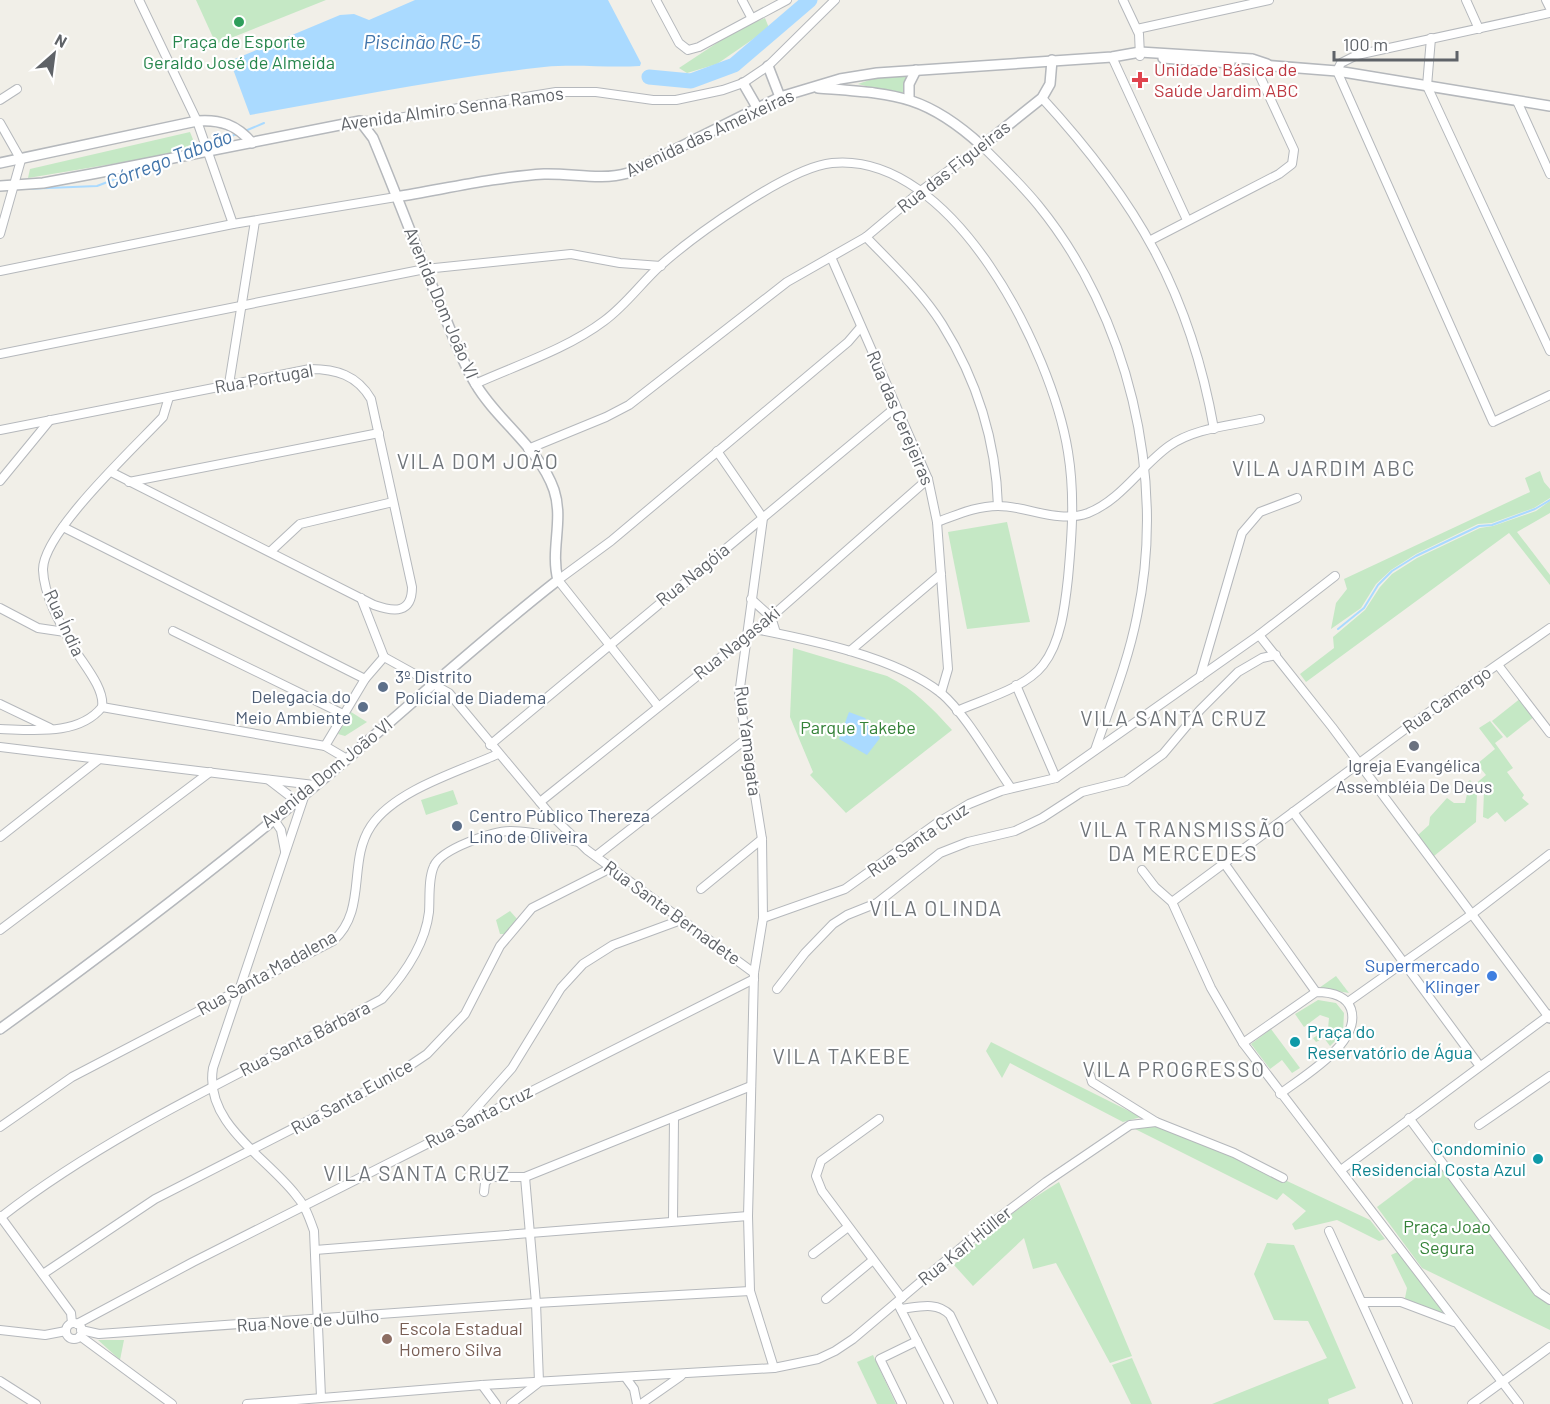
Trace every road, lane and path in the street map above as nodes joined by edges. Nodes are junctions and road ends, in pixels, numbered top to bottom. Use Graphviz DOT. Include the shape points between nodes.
graph roads {
  1 [pos="139,0"];
  2 [pos="656,0"];
  3 [pos="742,0"];
  4 [pos="787,0"];
  5 [pos="835,0"];
  6 [pos="1123,0"];
  7 [pos="1269,0"];
  8 [pos="1466,0"];
  9 [pos="1546,0"];
  10 [pos="1550,8"];
  11 [pos="1550,13"];
  12 [pos="751,17"];
  13 [pos="1137,29"];
  14 [pos="1479,29"];
  15 [pos="1431,38"];
  16 [pos="1137,54"];
  17 [pos="1112,57"];
  18 [pos="1052,60"];
  19 [pos="1253,62"];
  20 [pos="768,66"];
  21 [pos="916,70"];
  22 [pos="1337,71"];
  23 [pos="742,83"];
  24 [pos="1427,86"];
  25 [pos="810,88"];
  26 [pos="16,89"];
  27 [pos="780,98"];
  28 [pos="909,98"];
  29 [pos="1042,98"];
  30 [pos="0,100"];
  31 [pos="1516,101"];
  32 [pos="1550,106"];
  33 [pos="758,109"];
  34 [pos="197,121"];
  35 [pos="360,121"];
  36 [pos="0,123"];
  37 [pos="252,143"];
  38 [pos="982,146"];
  39 [pos="208,151"];
  40 [pos="21,160"];
  41 [pos="0,163"];
  42 [pos="1550,174"];
  43 [pos="0,186"];
  44 [pos="16,186"];
  45 [pos="922,190"];
  46 [pos="396,197"];
  47 [pos="1187,220"];
  48 [pos="255,221"];
  49 [pos="233,224"];
  50 [pos="0,234"];
  51 [pos="866,237"];
  52 [pos="1151,240"];
  53 [pos="831,257"];
  54 [pos="661,266"];
  55 [pos="425,269"];
  56 [pos="0,271"];
  57 [pos="242,306"];
  58 [pos="860,328"];
  59 [pos="1550,351"];
  60 [pos="0,354"];
  61 [pos="230,384"];
  62 [pos="475,384"];
  63 [pos="1550,395"];
  64 [pos="169,397"];
  65 [pos="896,407"];
  66 [pos="50,420"];
  67 [pos="1260,420"];
  68 [pos="1214,429"];
  69 [pos="0,430"];
  70 [pos="379,433"];
  71 [pos="528,449"];
  72 [pos="717,451"];
  73 [pos="1143,471"];
  74 [pos="111,472"];
  75 [pos="928,479"];
  76 [pos="0,481"];
  77 [pos="129,482"];
  78 [pos="1297,498"];
  79 [pos="393,502"];
  80 [pos="998,506"];
  81 [pos="1074,516"];
  82 [pos="763,518"];
  83 [pos="937,522"];
  84 [pos="63,527"];
  85 [pos="271,551"];
  86 [pos="941,574"];
  87 [pos="1335,576"];
  88 [pos="558,580"];
  89 [pos="361,598"];
  90 [pos="751,599"];
  91 [pos="0,608"];
  92 [pos="771,617"];
  93 [pos="1550,628"];
  94 [pos="755,629"];
  95 [pos="173,631"];
  96 [pos="65,632"];
  97 [pos="776,633"];
  98 [pos="1259,635"];
  99 [pos="747,636"];
  100 [pos="609,645"];
  101 [pos="849,651"];
  102 [pos="1276,655"];
  103 [pos="384,657"];
  104 [pos="1498,665"];
  105 [pos="1200,677"];
  106 [pos="365,680"];
  107 [pos="433,685"];
  108 [pos="1016,685"];
  109 [pos="940,693"];
  110 [pos="0,704"];
  111 [pos="658,706"];
  112 [pos="102,707"];
  113 [pos="957,711"];
  114 [pos="343,714"];
  115 [pos="0,729"];
  116 [pos="52,729"];
  117 [pos="1550,733"];
  118 [pos="746,739"];
  119 [pos="490,744"];
  120 [pos="325,746"];
  121 [pos="0,747"];
  122 [pos="1095,750"];
  123 [pos="498,754"];
  124 [pos="347,759"];
  125 [pos="98,760"];
  126 [pos="1359,764"];
  127 [pos="210,772"];
  128 [pos="1056,778"];
  129 [pos="268,779"];
  130 [pos="314,785"];
  131 [pos="1011,788"];
  132 [pos="305,793"];
  133 [pos="295,800"];
  134 [pos="540,801"];
  135 [pos="1293,812"];
  136 [pos="273,818"];
  137 [pos="295,823"];
  138 [pos="281,830"];
  139 [pos="0,837"];
  140 [pos="762,839"];
  141 [pos="579,842"];
  142 [pos="1550,854"];
  143 [pos="286,855"];
  144 [pos="596,856"];
  145 [pos="1224,863"];
  146 [pos="611,868"];
  147 [pos="1142,870"];
  148 [pos="701,889"];
  149 [pos="1172,902"];
  150 [pos="1472,914"];
  151 [pos="763,918"];
  152 [pos="681,920"];
  153 [pos="0,930"];
  154 [pos="1403,964"];
  155 [pos="754,976"];
  156 [pos="777,989"];
  157 [pos="239,991"];
  158 [pos="1316,992"];
  159 [pos="1348,1002"];
  160 [pos="1549,1016"];
  161 [pos="0,1029"];
  162 [pos="1243,1043"];
  163 [pos="1479,1065"];
  164 [pos="1090,1076"];
  165 [pos="1550,1076"];
  166 [pos="751,1086"];
  167 [pos="211,1088"];
  168 [pos="1280,1094"];
  169 [pos="674,1118"];
  170 [pos="1408,1118"];
  171 [pos="879,1119"];
  172 [pos="1156,1122"];
  173 [pos="1479,1125"];
  174 [pos="461,1126"];
  175 [pos="0,1127"];
  176 [pos="253,1150"];
  177 [pos="1341,1170"];
  178 [pos="525,1177"];
  179 [pos="1283,1178"];
  180 [pos="484,1192"];
  181 [pos="305,1207"];
  182 [pos="748,1216"];
  183 [pos="0,1217"];
  184 [pos="673,1220"];
  185 [pos="848,1227"];
  186 [pos="1329,1231"];
  187 [pos="530,1232"];
  188 [pos="315,1250"];
  189 [pos="813,1254"];
  190 [pos="873,1260"];
  191 [pos="43,1274"];
  192 [pos="750,1291"];
  193 [pos="826,1299"];
  194 [pos="1550,1300"];
  195 [pos="1364,1302"];
  196 [pos="536,1303"];
  197 [pos="900,1303"];
  198 [pos="318,1320"];
  199 [pos="1455,1322"];
  200 [pos="78,1328"];
  201 [pos="0,1330"];
  202 [pos="66,1331"];
  203 [pos="917,1341"];
  204 [pos="1550,1347"];
  205 [pos="774,1368"];
  206 [pos="682,1376"];
  207 [pos="626,1378"];
  208 [pos="0,1381"];
  209 [pos="539,1382"];
  210 [pos="1503,1382"];
  211 [pos="482,1385"];
  212 [pos="321,1397"];
  213 [pos="36,1404"];
  214 [pos="172,1404"];
  215 [pos="246,1404"];
  216 [pos="496,1404"];
  217 [pos="511,1404"];
  218 [pos="639,1404"];
  219 [pos="902,1404"];
  220 [pos="949,1404"];
  221 [pos="993,1404"];
  222 [pos="1408,1404"];
  223 [pos="1473,1404"];
  224 [pos="1520,1404"];
  1 -- 34 [label="street"];
  2 -- 12 [label="street" via="679,43 688,50 699,48"];
  3 -- 12 [label="street"];
  4 -- 12 [label="street"];
  5 -- 20 [label="street, Avenida Almiro Senna Ramos"];
  6 -- 13 [label="street"];
  7 -- 13 [label="street"];
  8 -- 14 [label="street"];
  9 -- 10 [label="street"];
  11 -- 14 [label="street"];
  13 -- 16 [label="street"];
  14 -- 15 [label="street"];
  15 -- 22 [label="street" via="1357,55 1341,63"];
  15 -- 24 [label="street"];
  16 -- 17 [label="street, Avenida das Ameixeiras"];
  16 -- 19 [label="street, Avenida das Ameixeiras"];
  17 -- 18 [label="street, Avenida das Ameixeiras"];
  17 -- 47 [label="street"];
  18 -- 21 [label="street, Avenida das Ameixeiras"];
  18 -- 29 [label="street" via="1050,84"];
  19 -- 22 [label="street, Avenida das Ameixeiras"];
  19 -- 47 [label="street" via="1294,150 1292,164"];
  20 -- 23 [label="street, Avenida Almiro Senna Ramos"];
  20 -- 27 [label="street"];
  21 -- 25 [label="street, Avenida das Ameixeiras" via="868,74"];
  21 -- 28 [label="street" via="909,84"];
  22 -- 24 [label="street, Avenida das Ameixeiras"];
  22 -- 63 [label="street" via="1493,422"];
  23 -- 33 [label="street"];
  23 -- 35 [label="street, Avenida Almiro Senna Ramos" via="676,100 556,92"];
  24 -- 31 [label="street, Avenida das Ameixeiras"];
  24 -- 59 [label="street"];
  25 -- 27 [label="street, Avenida das Ameixeiras"];
  25 -- 28 [label="street"];
  26 -- 30 [label="street"];
  27 -- 33 [label="street, Avenida das Ameixeiras"];
  28 -- 38 [label="street" via="939,112"];
  29 -- 38 [label="street, Rua das Figueiras"];
  29 -- 52 [label="street" via="1112,180"];
  31 -- 32 [label="street, Avenida das Ameixeiras"];
  31 -- 42 [label="street"];
  33 -- 46 [label="street, Avenida das Ameixeiras" via="615,176 527,176"];
  34 -- 37 [label="street" via="223,122"];
  34 -- 39 [label="street"];
  34 -- 40 [label="street"];
  35 -- 37 [label="street, Avenida Almiro Senna Ramos"];
  35 -- 46 [label="street, Avenida Dom João VI" via="373,138"];
  36 -- 40 [label="street"];
  37 -- 39 [label="street, Avenida Almiro Senna Ramos"];
  38 -- 45 [label="street, Rua das Figueiras"];
  38 -- 73 [label="street" via="1039,205 1079,264 1127,376"];
  39 -- 44 [label="street, Avenida Almiro Senna Ramos"];
  39 -- 49 [label="street"];
  40 -- 41 [label="street"];
  40 -- 44 [label="street"];
  43 -- 44 [label="street, Avenida Almiro Senna Ramos"];
  44 -- 50 [label="street"];
  45 -- 51 [label="street, Rua das Figueiras"];
  45 -- 54 [label="street" via="889,171 867,165 849,162 809,167 747,203"];
  45 -- 81 [label="street" via="972,244 1026,324 1052,386 1071,468"];
  46 -- 48 [label="street"];
  46 -- 55 [label="street, Avenida Dom João VI"];
  47 -- 52 [label="street"];
  48 -- 49 [label="street"];
  48 -- 57 [label="street"];
  49 -- 56 [label="street"];
  51 -- 53 [label="street, Rua das Figueiras"];
  51 -- 80 [label="street" via="941,322 971,378 995,458"];
  52 -- 68 [label="street" via="1190,328 1206,381"];
  53 -- 58 [label="street, Rua das Cerejeiras"];
  53 -- 71 [label="street, Rua das Figueiras" via="787,282 629,405"];
  54 -- 55 [label="street" via="572,254"];
  54 -- 62 [label="street" via="620,309 585,334"];
  55 -- 57 [label="street"];
  55 -- 62 [label="street, Avenida Dom João VI"];
  57 -- 60 [label="street"];
  57 -- 61 [label="street"];
  58 -- 65 [label="street, Rua das Cerejeiras"];
  58 -- 72 [label="street"];
  61 -- 64 [label="street, Rua Portugal"];
  61 -- 70 [label="street, Rua Portugal" via="310,369 336,371 364,388 371,399"];
  62 -- 71 [label="street, Avenida Dom João VI"];
  64 -- 66 [label="street, Rua Portugal"];
  64 -- 74 [label="street, Rua Índia" via="163,417"];
  65 -- 75 [label="street, Rua das Cerejeiras"];
  65 -- 82 [label="street, Rua Nagóia"];
  66 -- 69 [label="street, Rua Portugal"];
  66 -- 76 [label="street"];
  67 -- 68 [label="street"];
  68 -- 73 [label="street" via="1170,445"];
  70 -- 77 [label="street"];
  70 -- 79 [label="street, Rua Portugal"];
  71 -- 88 [label="street, Avenida Dom João VI" via="554,490 558,509"];
  72 -- 82 [label="street"];
  72 -- 88 [label="street" via="611,541"];
  73 -- 81 [label="street" via="1097,508"];
  73 -- 122 [label="street" via="1147,521 1141,593 1131,640"];
  74 -- 77 [label="street"];
  74 -- 84 [label="street, Rua Índia"];
  75 -- 83 [label="street, Rua das Cerejeiras"];
  75 -- 92 [label="street, Rua Nagasaki"];
  77 -- 85 [label="street"];
  78 -- 105 [label="street" via="1260,512 1242,533"];
  79 -- 85 [label="street" via="300,524"];
  79 -- 89 [label="street, Rua Portugal" via="412,599 400,610 386,609"];
  80 -- 81 [label="street"];
  80 -- 83 [label="street" via="966,511"];
  81 -- 108 [label="street" via="1056,637 1043,665"];
  82 -- 90 [label="street, Rua Yamagata"];
  82 -- 100 [label="street, Rua Nagóia"];
  83 -- 86 [label="street, Rua das Cerejeiras"];
  84 -- 96 [label="street, Rua Índia" via="47,552 43,567 45,583"];
  84 -- 106 [label="street"];
  85 -- 89 [label="street"];
  86 -- 101 [label="street"];
  86 -- 109 [label="street, Rua das Cerejeiras" via="948,669"];
  87 -- 98 [label="street, Rua Santa Cruz"];
  88 -- 100 [label="street"];
  88 -- 107 [label="street, Avenida Dom João VI"];
  89 -- 103 [label="street"];
  90 -- 92 [label="street"];
  90 -- 99 [label="street, Rua Yamagata"];
  91 -- 96 [label="street" via="48,632"];
  92 -- 94 [label="street, Rua Nagasaki"];
  92 -- 97 [label="street"];
  93 -- 104 [label="street, Rua Camargo"];
  94 -- 97 [label="street"];
  94 -- 99 [label="street, Rua Nagasaki"];
  95 -- 114 [label="street"];
  96 -- 112 [label="street, Rua Índia" via="100,692"];
  97 -- 101 [label="street"];
  98 -- 102 [label="street"];
  98 -- 105 [label="street, Rua Santa Cruz"];
  99 -- 111 [label="street, Rua Nagasaki"];
  99 -- 118 [label="street, Rua Yamagata" via="739,694"];
  100 -- 111 [label="street"];
  100 -- 119 [label="street, Rua Nagóia"];
  101 -- 109 [label="street" via="895,668"];
  102 -- 126 [label="street"];
  102 -- 156 [label="street" via="1238,672 1163,754 1126,781 1082,792 1015,831 940,853 877,903 833,924"];
  103 -- 106 [label="street"];
  103 -- 107 [label="street, Rua Santa Bernadete"];
  104 -- 117 [label="street"];
  104 -- 126 [label="street, Rua Camargo"];
  105 -- 122 [label="street, Rua Santa Cruz"];
  106 -- 114 [label="street"];
  107 -- 119 [label="street, Rua Santa Bernadete" via="449,693"];
  107 -- 124 [label="street, Avenida Dom João VI"];
  108 -- 113 [label="street"];
  108 -- 128 [label="street"];
  109 -- 113 [label="street"];
  110 -- 116 [label="street"];
  111 -- 134 [label="street, Rua Nagasaki"];
  112 -- 116 [label="street" via="82,723"];
  112 -- 120 [label="street"];
  113 -- 131 [label="street"];
  114 -- 120 [label="street"];
  115 -- 116 [label="street"];
  118 -- 140 [label="street, Rua Yamagata"];
  118 -- 144 [label="street"];
  119 -- 123 [label="street, Rua Santa Bernadete"];
  120 -- 124 [label="street"];
  121 -- 125 [label="street"];
  122 -- 128 [label="street, Rua Santa Cruz"];
  123 -- 134 [label="street, Rua Santa Bernadete"];
  123 -- 157 [label="street, Rua Santa Madalena" via="415,790 379,817 371,825 362,848 353,912 342,933"];
  124 -- 130 [label="street, Avenida Dom João VI"];
  125 -- 127 [label="street"];
  125 -- 139 [label="street"];
  126 -- 135 [label="street, Rua Camargo"];
  126 -- 150 [label="street"];
  127 -- 129 [label="street"];
  127 -- 153 [label="street"];
  128 -- 131 [label="street, Rua Santa Cruz"];
  129 -- 130 [label="street"];
  129 -- 133 [label="street"];
  130 -- 132 [label="street, Avenida Dom João VI"];
  131 -- 151 [label="street, Rua Santa Cruz" via="951,814 833,896"];
  132 -- 133 [label="street, Avenida Dom João VI"];
  132 -- 137 [label="street"];
  133 -- 136 [label="street, Avenida Dom João VI"];
  134 -- 141 [label="street, Rua Santa Bernadete"];
  135 -- 145 [label="street, Rua Camargo"];
  135 -- 154 [label="street"];
  136 -- 138 [label="street"];
  136 -- 161 [label="street, Avenida Dom João VI" via="140,926"];
  137 -- 138 [label="street"];
  137 -- 143 [label="street"];
  138 -- 143 [label="street"];
  140 -- 148 [label="street"];
  140 -- 151 [label="street, Rua Yamagata"];
  141 -- 144 [label="street, Rua Santa Bernadete"];
  141 -- 167 [label="street, Rua Santa Bárbara" via="511,831 439,857 432,870 421,941 399,981 382,999"];
  142 -- 150 [label="street"];
  143 -- 157 [label="street"];
  144 -- 146 [label="street, Rua Santa Bernadete"];
  145 -- 149 [label="street, Rua Camargo"];
  145 -- 158 [label="street"];
  146 -- 152 [label="street, Rua Santa Bernadete"];
  146 -- 176 [label="street, Rua Santa Eunice" via="532,908 500,946 465,1014 427,1054 390,1079"];
  147 -- 149 [label="street"];
  149 -- 162 [label="street" via="1210,988"];
  150 -- 154 [label="street"];
  150 -- 160 [label="street"];
  151 -- 155 [label="street, Rua Yamagata"];
  152 -- 155 [label="street, Rua Santa Bernadete"];
  152 -- 174 [label="street" via="614,945 583,964 561,988 512,1068"];
  154 -- 159 [label="street"];
  154 -- 163 [label="street"];
  155 -- 166 [label="street, Rua Yamagata"];
  155 -- 174 [label="street, Rua Santa Cruz"];
  157 -- 167 [label="street" via="213,1068"];
  157 -- 175 [label="street, Rua Santa Madalena" via="72,1077"];
  158 -- 159 [label="street" via="1337,995"];
  158 -- 162 [label="street"];
  159 -- 168 [label="street" via="1352,1025 1342,1045"];
  160 -- 163 [label="street"];
  162 -- 168 [label="street"];
  163 -- 170 [label="street"];
  164 -- 172 [label="street" via="1092,1082"];
  165 -- 173 [label="street"];
  166 -- 169 [label="street"];
  166 -- 182 [label="street, Rua Yamagata"];
  167 -- 176 [label="street" via="221,1113"];
  167 -- 183 [label="street, Rua Santa Bárbara" via="102,1146"];
  168 -- 177 [label="street"];
  169 -- 178 [label="street"];
  169 -- 184 [label="street"];
  170 -- 177 [label="street"];
  170 -- 194 [label="street" via="1538,1292"];
  171 -- 185 [label="street" via="821,1161 817,1169 818,1183"];
  172 -- 179 [label="street" via="1234,1153"];
  172 -- 197 [label="street, Rua Karl Hüller" via="1130,1125 1046,1182 976,1235"];
  174 -- 181 [label="street, Rua Santa Cruz"];
  176 -- 181 [label="street"];
  176 -- 191 [label="street, Rua Santa Eunice" via="155,1199"];
  177 -- 199 [label="street"];
  178 -- 180 [label="street" via="490,1177"];
  178 -- 187 [label="street"];
  181 -- 188 [label="street" via="314,1231"];
  181 -- 200 [label="street, Rua Santa Cruz" via="193,1262"];
  182 -- 184 [label="street"];
  182 -- 192 [label="street, Rua Yamagata"];
  183 -- 191 [label="street"];
  184 -- 187 [label="street"];
  185 -- 189 [label="street"];
  185 -- 190 [label="street"];
  186 -- 195 [label="street"];
  187 -- 188 [label="street"];
  187 -- 196 [label="street"];
  188 -- 198 [label="street"];
  190 -- 193 [label="street"];
  190 -- 197 [label="street"];
  191 -- 200 [label="street"];
  192 -- 196 [label="street, Rua Nove de Julho"];
  192 -- 205 [label="street, Rua Yamagata"];
  195 -- 199 [label="street" via="1401,1302"];
  195 -- 222 [label="street"];
  196 -- 198 [label="street, Rua Nove de Julho"];
  196 -- 209 [label="street"];
  197 -- 203 [label="street"];
  197 -- 205 [label="street, Rua Karl Hüller" via="835,1351 818,1359"];
  197 -- 221 [label="street" via="944,1308"];
  198 -- 200 [label="street, Rua Nove de Julho" via="99,1334"];
  198 -- 212 [label="street"];
  199 -- 210 [label="street"];
  200 -- 202 [label="street"];
  200 -- 202 [label="street" via="71,1339"];
  200 -- 214 [label="street"];
  201 -- 202 [label="street" via="45,1335"];
  203 -- 219 [label="street" via="880,1359"];
  203 -- 220 [label="street"];
  204 -- 210 [label="street"];
  205 -- 206 [label="street, Rua Karl Hüller"];
  206 -- 207 [label="street, Rua Karl Hüller"];
  206 -- 218 [label="street"];
  207 -- 209 [label="street, Rua Karl Hüller"];
  207 -- 218 [label="street"];
  208 -- 213 [label="street"];
  209 -- 211 [label="street, Rua Karl Hüller"];
  209 -- 217 [label="street"];
  210 -- 223 [label="street"];
  210 -- 224 [label="street"];
  211 -- 212 [label="street, Rua Karl Hüller"];
  211 -- 216 [label="street"];
  212 -- 215 [label="street, Rua Karl Hüller"];
}
